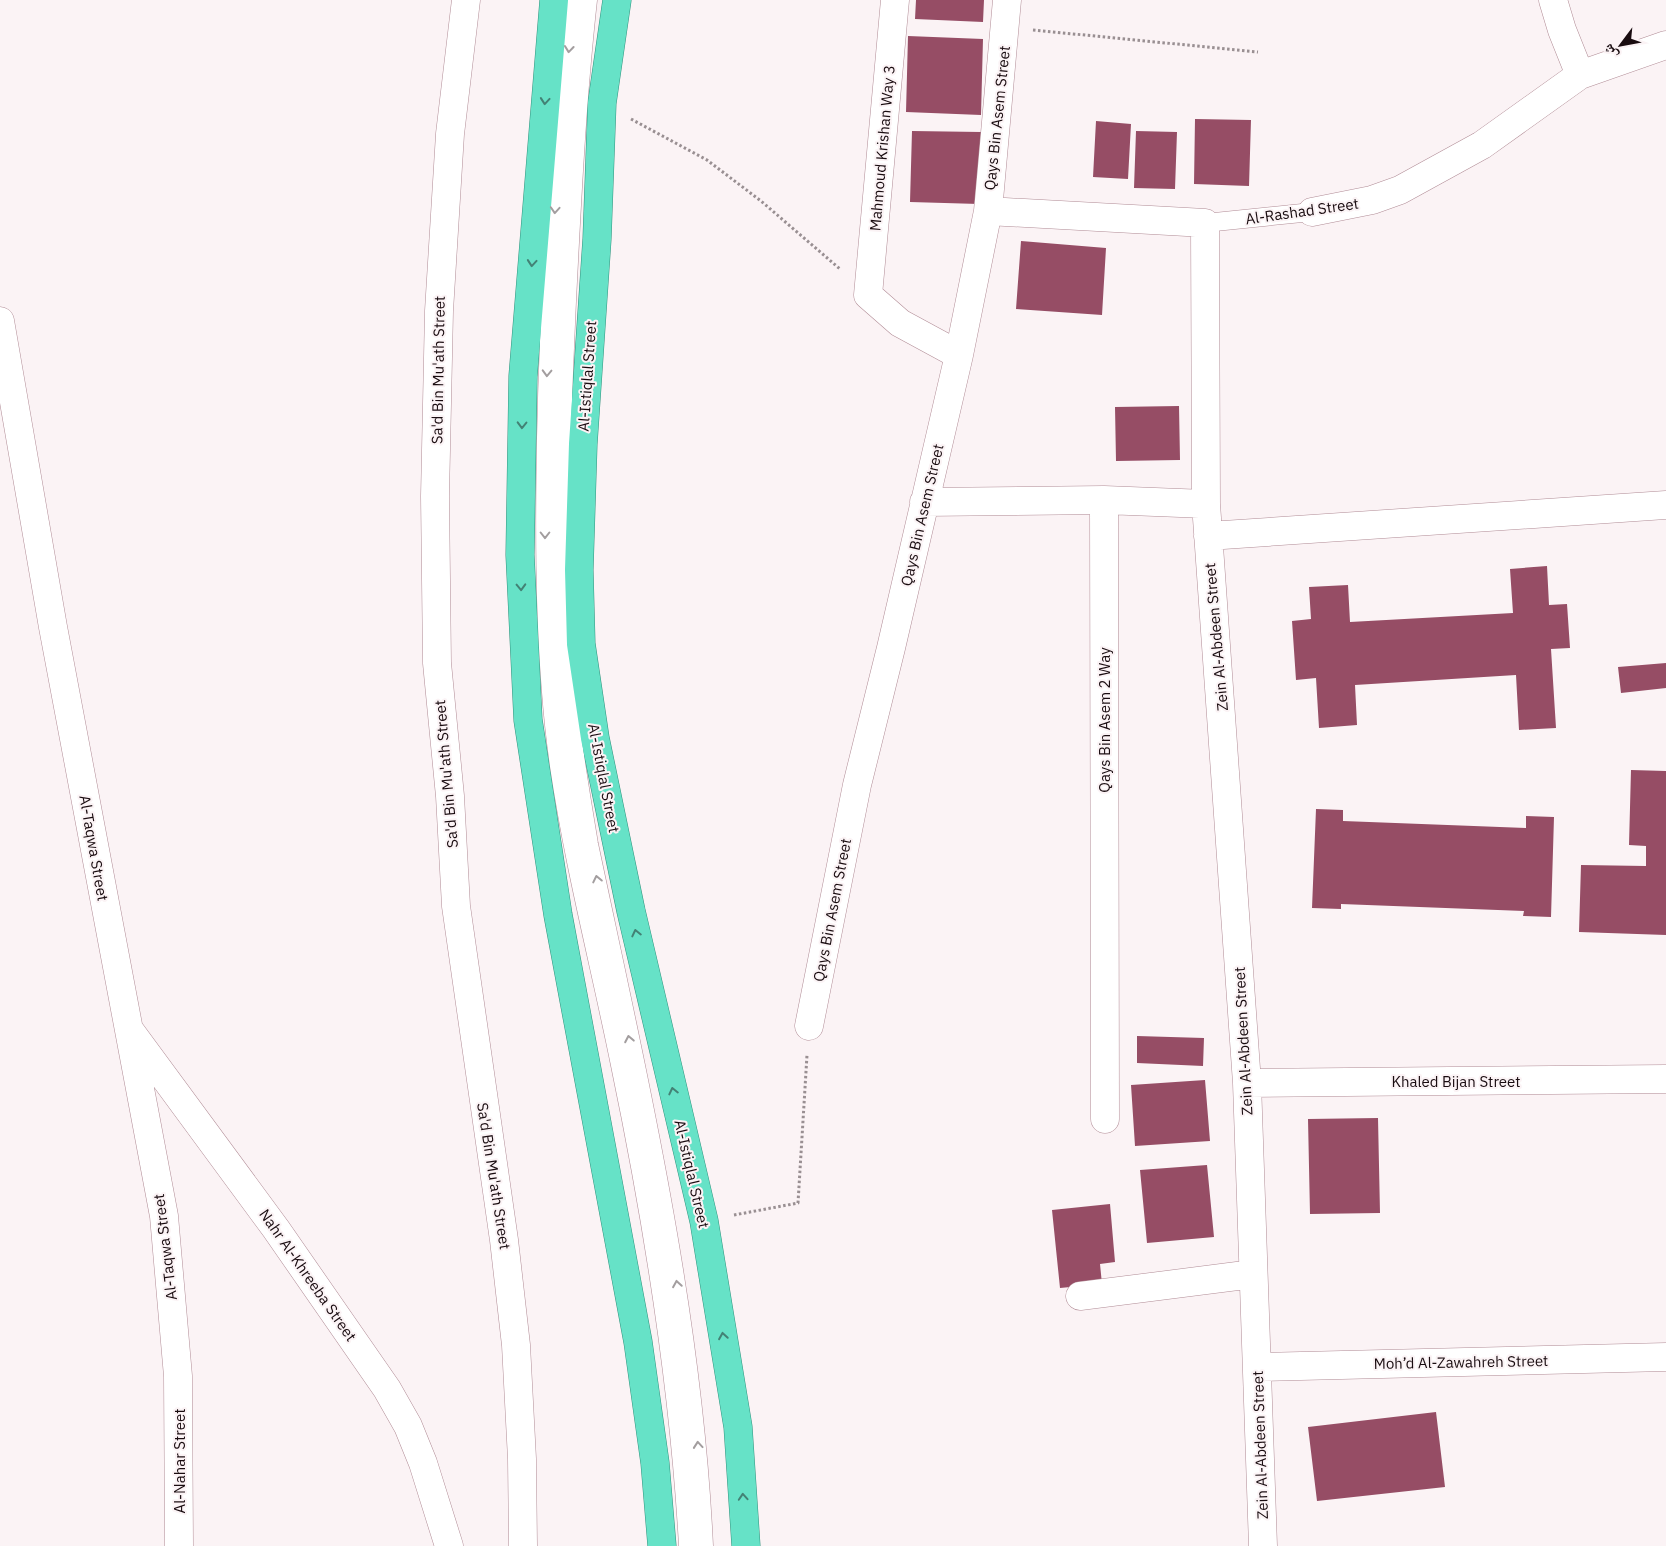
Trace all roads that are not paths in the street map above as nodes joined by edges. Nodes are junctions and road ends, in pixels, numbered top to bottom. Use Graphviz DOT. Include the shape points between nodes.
graph roads {
  1 [pos="466,0"];
  2 [pos="554,0"];
  3 [pos="574,0"];
  4 [pos="588,0"];
  5 [pos="617,0"];
  6 [pos="895,0"];
  7 [pos="1007,0"];
  8 [pos="1554,0"];
  9 [pos="1666,45"];
  10 [pos="1580,76"];
  11 [pos="988,210"];
  12 [pos="1312,212"];
  13 [pos="1205,223"];
  14 [pos="0,321"];
  15 [pos="958,355"];
  16 [pos="1104,500"];
  17 [pos="924,502"];
  18 [pos="1206,504"];
  19 [pos="1666,505"];
  20 [pos="1208,536"];
  21 [pos="127,1026"];
  22 [pos="809,1026"];
  23 [pos="1666,1079"];
  24 [pos="1247,1082"];
  25 [pos="1105,1119"];
  26 [pos="1253,1274"];
  27 [pos="1080,1296"];
  28 [pos="1666,1357"];
  29 [pos="1257,1367"];
  30 [pos="178,1376"];
  31 [pos="179,1546"];
  32 [pos="449,1546"];
  33 [pos="523,1546"];
  34 [pos="662,1546"];
  35 [pos="688,1546"];
  36 [pos="704,1546"];
  37 [pos="746,1546"];
  38 [pos="1263,1546"];
  1 -- 33 [label="street, Sa'd Bin Mu'ath Street" via="450,134 439,311 437,663 450,796 456,906 516,1345"];
  2 -- 34 [label="highway, one-way" via="523,376 520,555 528,720 558,915 638,1342 655,1463"];
  3 -- 35 [label="lane, one-way" via="560,150 547,369 546,586 550,685 573,848 621,1069 646,1208 681,1451"];
  36 -- 4 [label="lane, one-way" via="696,1420 677,1282 589,844 568,692 562,588 563,390 580,75"];
  37 -- 5 [label="highway, Al-Istiqlal Street, one-way" via="738,1427 704,1221 631,911 595,738 581,644 579,570 583,444 597,239 602,103"];
  6 -- 15 [label="street, Mahmoud Krishan Way 3" via="868,295 900,323"];
  7 -- 11 [label="street, Qays Bin Asem Street"];
  8 -- 10 [label="street"];
  9 -- 10 [label="street, Al-Rashad Street"];
  10 -- 12 [label="street, Al-Rashad Street" via="1482,144 1400,190 1372,200"];
  11 -- 13 [label="street, Al-Rashad Street"];
  11 -- 15 [label="street, Qays Bin Asem Street"];
  12 -- 13 [label="lane, Al-Rashad Street"];
  13 -- 18 [label="street, Zein Al-Abdeen Street"];
  14 -- 21 [label="street, Al-Taqwa Street"];
  15 -- 17 [label="street, Qays Bin Asem Street"];
  16 -- 17 [label="street"];
  16 -- 18 [label="street"];
  16 -- 25 [label="street, Qays Bin Asem 2 Way"];
  17 -- 22 [label="street, Qays Bin Asem Street" via="857,785"];
  18 -- 20 [label="street, Zein Al-Abdeen Street"];
  19 -- 20 [label="street"];
  20 -- 24 [label="street, Zein Al-Abdeen Street"];
  21 -- 30 [label="street, Al-Taqwa Street" via="164,1216"];
  21 -- 32 [label="street, Nahr Al-Khreeba Street" via="388,1389 423,1463"];
  23 -- 24 [label="street, Khaled Bijan Street"];
  24 -- 26 [label="street, Zein Al-Abdeen Street"];
  26 -- 27 [label="street"];
  26 -- 29 [label="street, Zein Al-Abdeen Street"];
  28 -- 29 [label="street, Moh’d Al-Zawahreh Street"];
  29 -- 38 [label="street, Zein Al-Abdeen Street"];
  30 -- 31 [label="street, Al-Nahar Street"];
}
